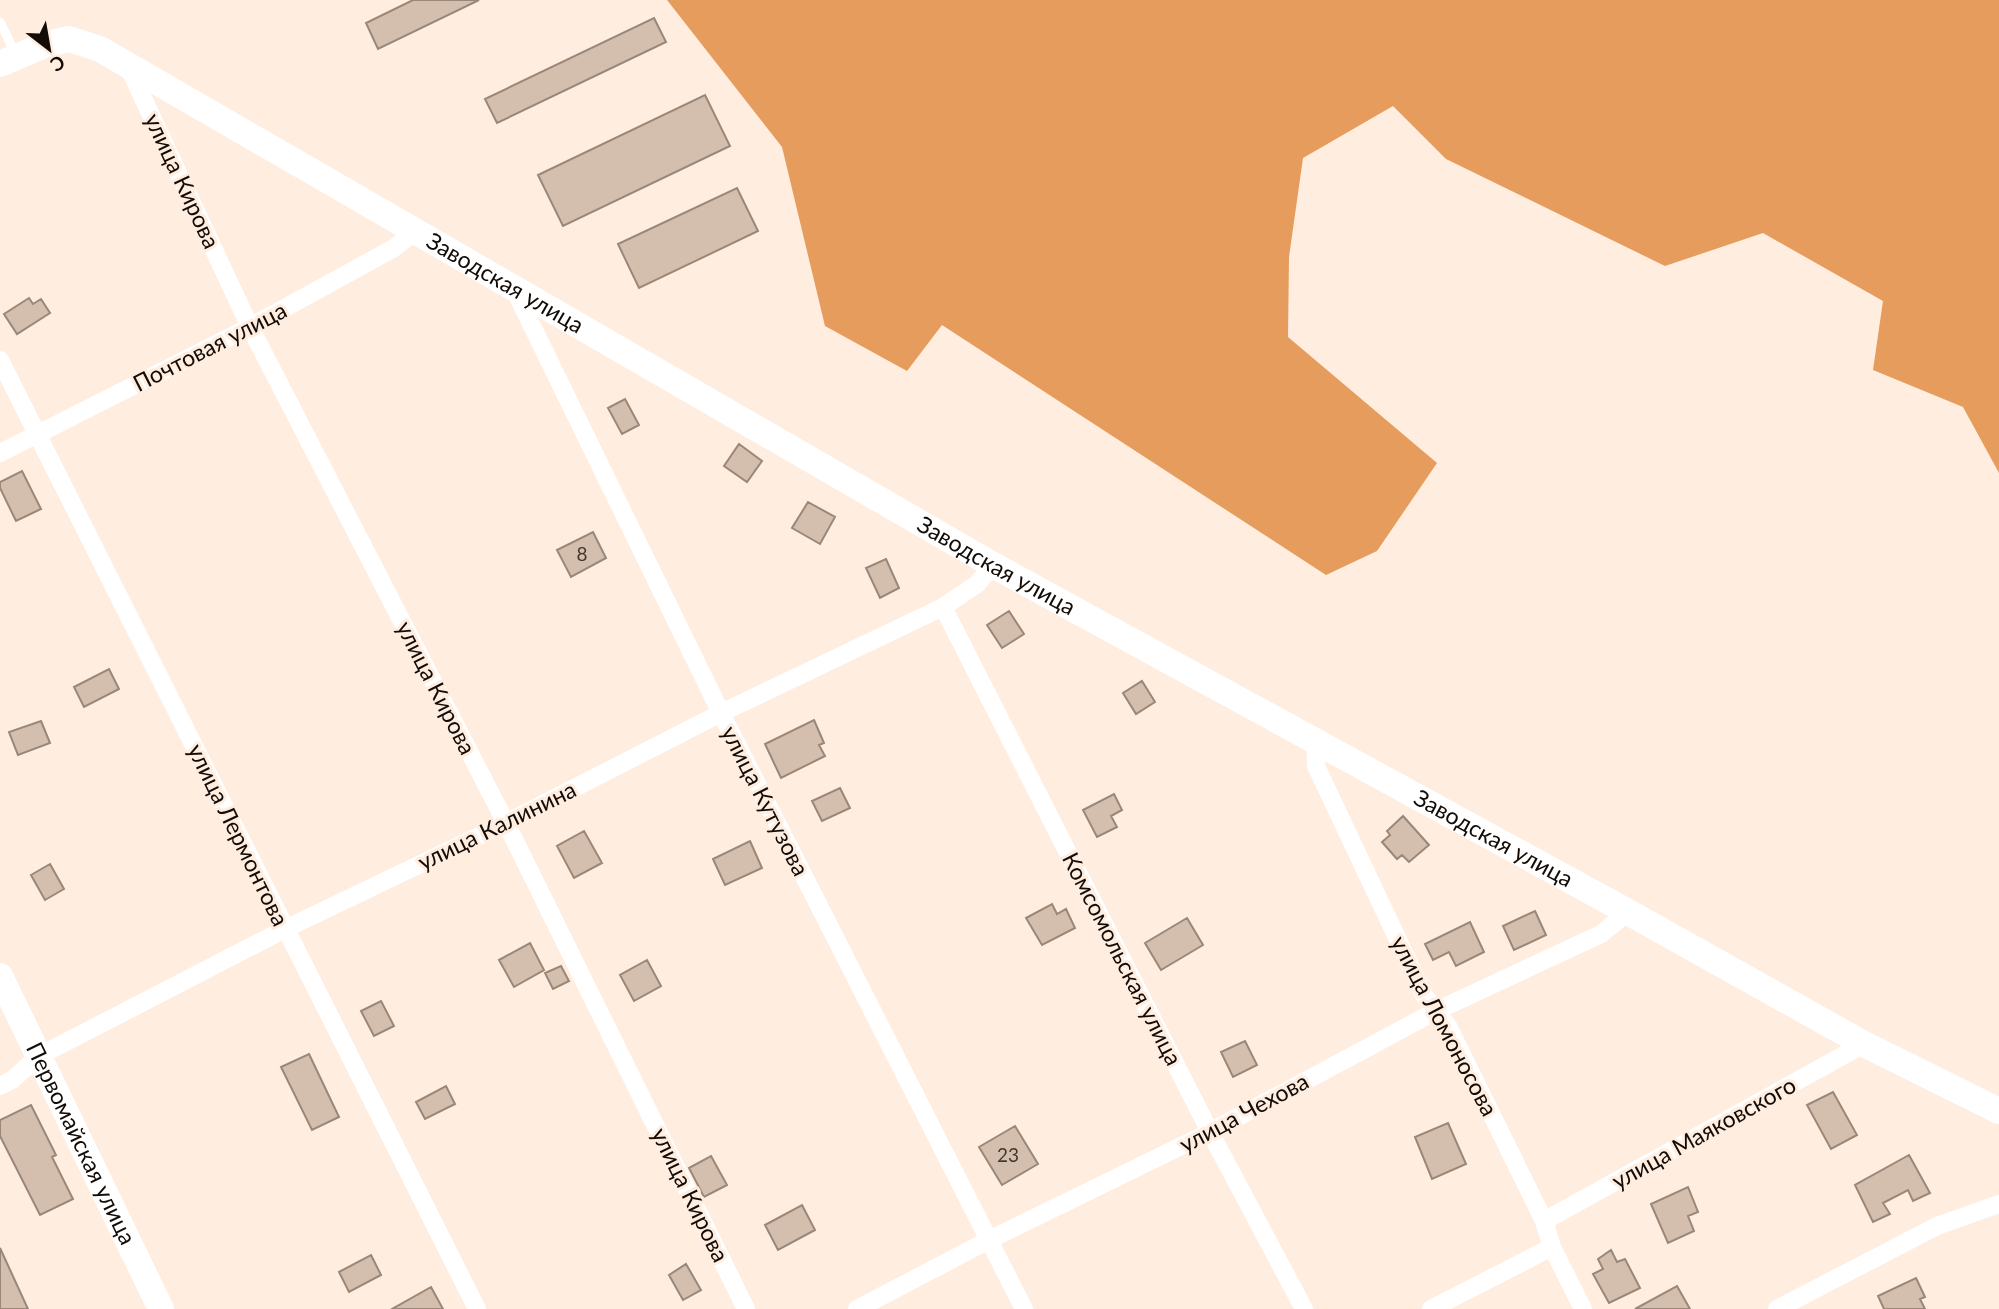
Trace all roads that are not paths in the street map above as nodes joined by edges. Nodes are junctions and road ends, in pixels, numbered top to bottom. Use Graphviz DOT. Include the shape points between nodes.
graph roads {
  1 [pos="0,22"];
  2 [pos="8,60"];
  3 [pos="128,66"];
  4 [pos="414,232"];
  5 [pos="514,289"];
  6 [pos="250,327"];
  7 [pos="0,359"];
  8 [pos="38,434"];
  9 [pos="0,453"];
  10 [pos="993,565"];
  11 [pos="943,607"];
  12 [pos="721,713"];
  13 [pos="1315,740"];
  14 [pos="506,823"];
  15 [pos="1628,912"];
  16 [pos="285,929"];
  17 [pos="0,976"];
  18 [pos="1436,1012"];
  19 [pos="1864,1044"];
  20 [pos="40,1056"];
  21 [pos="0,1086"];
  22 [pos="1999,1111"];
  23 [pos="1210,1132"];
  24 [pos="1999,1204"];
  25 [pos="1544,1221"];
  26 [pos="989,1240"];
  27 [pos="1552,1247"];
  28 [pos="161,1309"];
  29 [pos="477,1309"];
  30 [pos="746,1309"];
  31 [pos="857,1309"];
  32 [pos="1024,1309"];
  33 [pos="1304,1309"];
  34 [pos="1431,1309"];
  35 [pos="1583,1309"];
  36 [pos="1777,1309"];
  1 -- 2 [label="lane"];
  2 -- 3 [label="street, Заводская улица" via="69,39"];
  3 -- 4 [label="street, Заводская улица"];
  3 -- 6 [label="street, улица Кирова"];
  4 -- 5 [label="street, Заводская улица"];
  4 -- 6 [label="street, Почтовая улица" via="394,248"];
  5 -- 10 [label="street, Заводская улица"];
  5 -- 12 [label="street, улица Кутузова"];
  6 -- 8 [label="street, Почтовая улица"];
  6 -- 14 [label="street, улица Кирова"];
  7 -- 8 [label="street, улица Лермонтова"];
  8 -- 9 [label="street, Почтовая улица"];
  8 -- 16 [label="street, улица Лермонтова"];
  10 -- 11 [label="street, улица Калинина" via="977,584"];
  10 -- 13 [label="street, Заводская улица"];
  11 -- 12 [label="street, улица Калинина"];
  11 -- 23 [label="street, Комсомольская улица"];
  12 -- 14 [label="street, улица Калинина"];
  12 -- 26 [label="street, улица Кутузова"];
  13 -- 15 [label="street, Заводская улица"];
  13 -- 18 [label="street, улица Ломоносова" via="1316,766"];
  14 -- 16 [label="street, улица Калинина"];
  14 -- 30 [label="street, улица Кирова"];
  15 -- 18 [label="street, улица Чехова" via="1601,934"];
  15 -- 19 [label="street, Заводская улица"];
  16 -- 20 [label="street, улица Калинина"];
  16 -- 29 [label="street, улица Лермонтова"];
  17 -- 20 [label="street, Первомайская улица"];
  18 -- 23 [label="street, улица Чехова"];
  18 -- 25 [label="street, улица Ломоносова" via="1448,1027"];
  19 -- 22 [label="street, Заводская улица"];
  19 -- 25 [label="street, улица Маяковского"];
  20 -- 21 [label="street, улица Калинина"];
  20 -- 28 [label="street, Первомайская улица"];
  23 -- 26 [label="street, улица Чехова"];
  23 -- 33 [label="street, Комсомольская улица"];
  24 -- 36 [label="street" via="1937,1226"];
  25 -- 27 [label="street, улица Ломоносова"];
  26 -- 31 [label="street, улица Чехова"];
  26 -- 32 [label="street, улица Кутузова"];
  27 -- 34 [label="street"];
  27 -- 35 [label="street, улица Ломоносова"];
}
